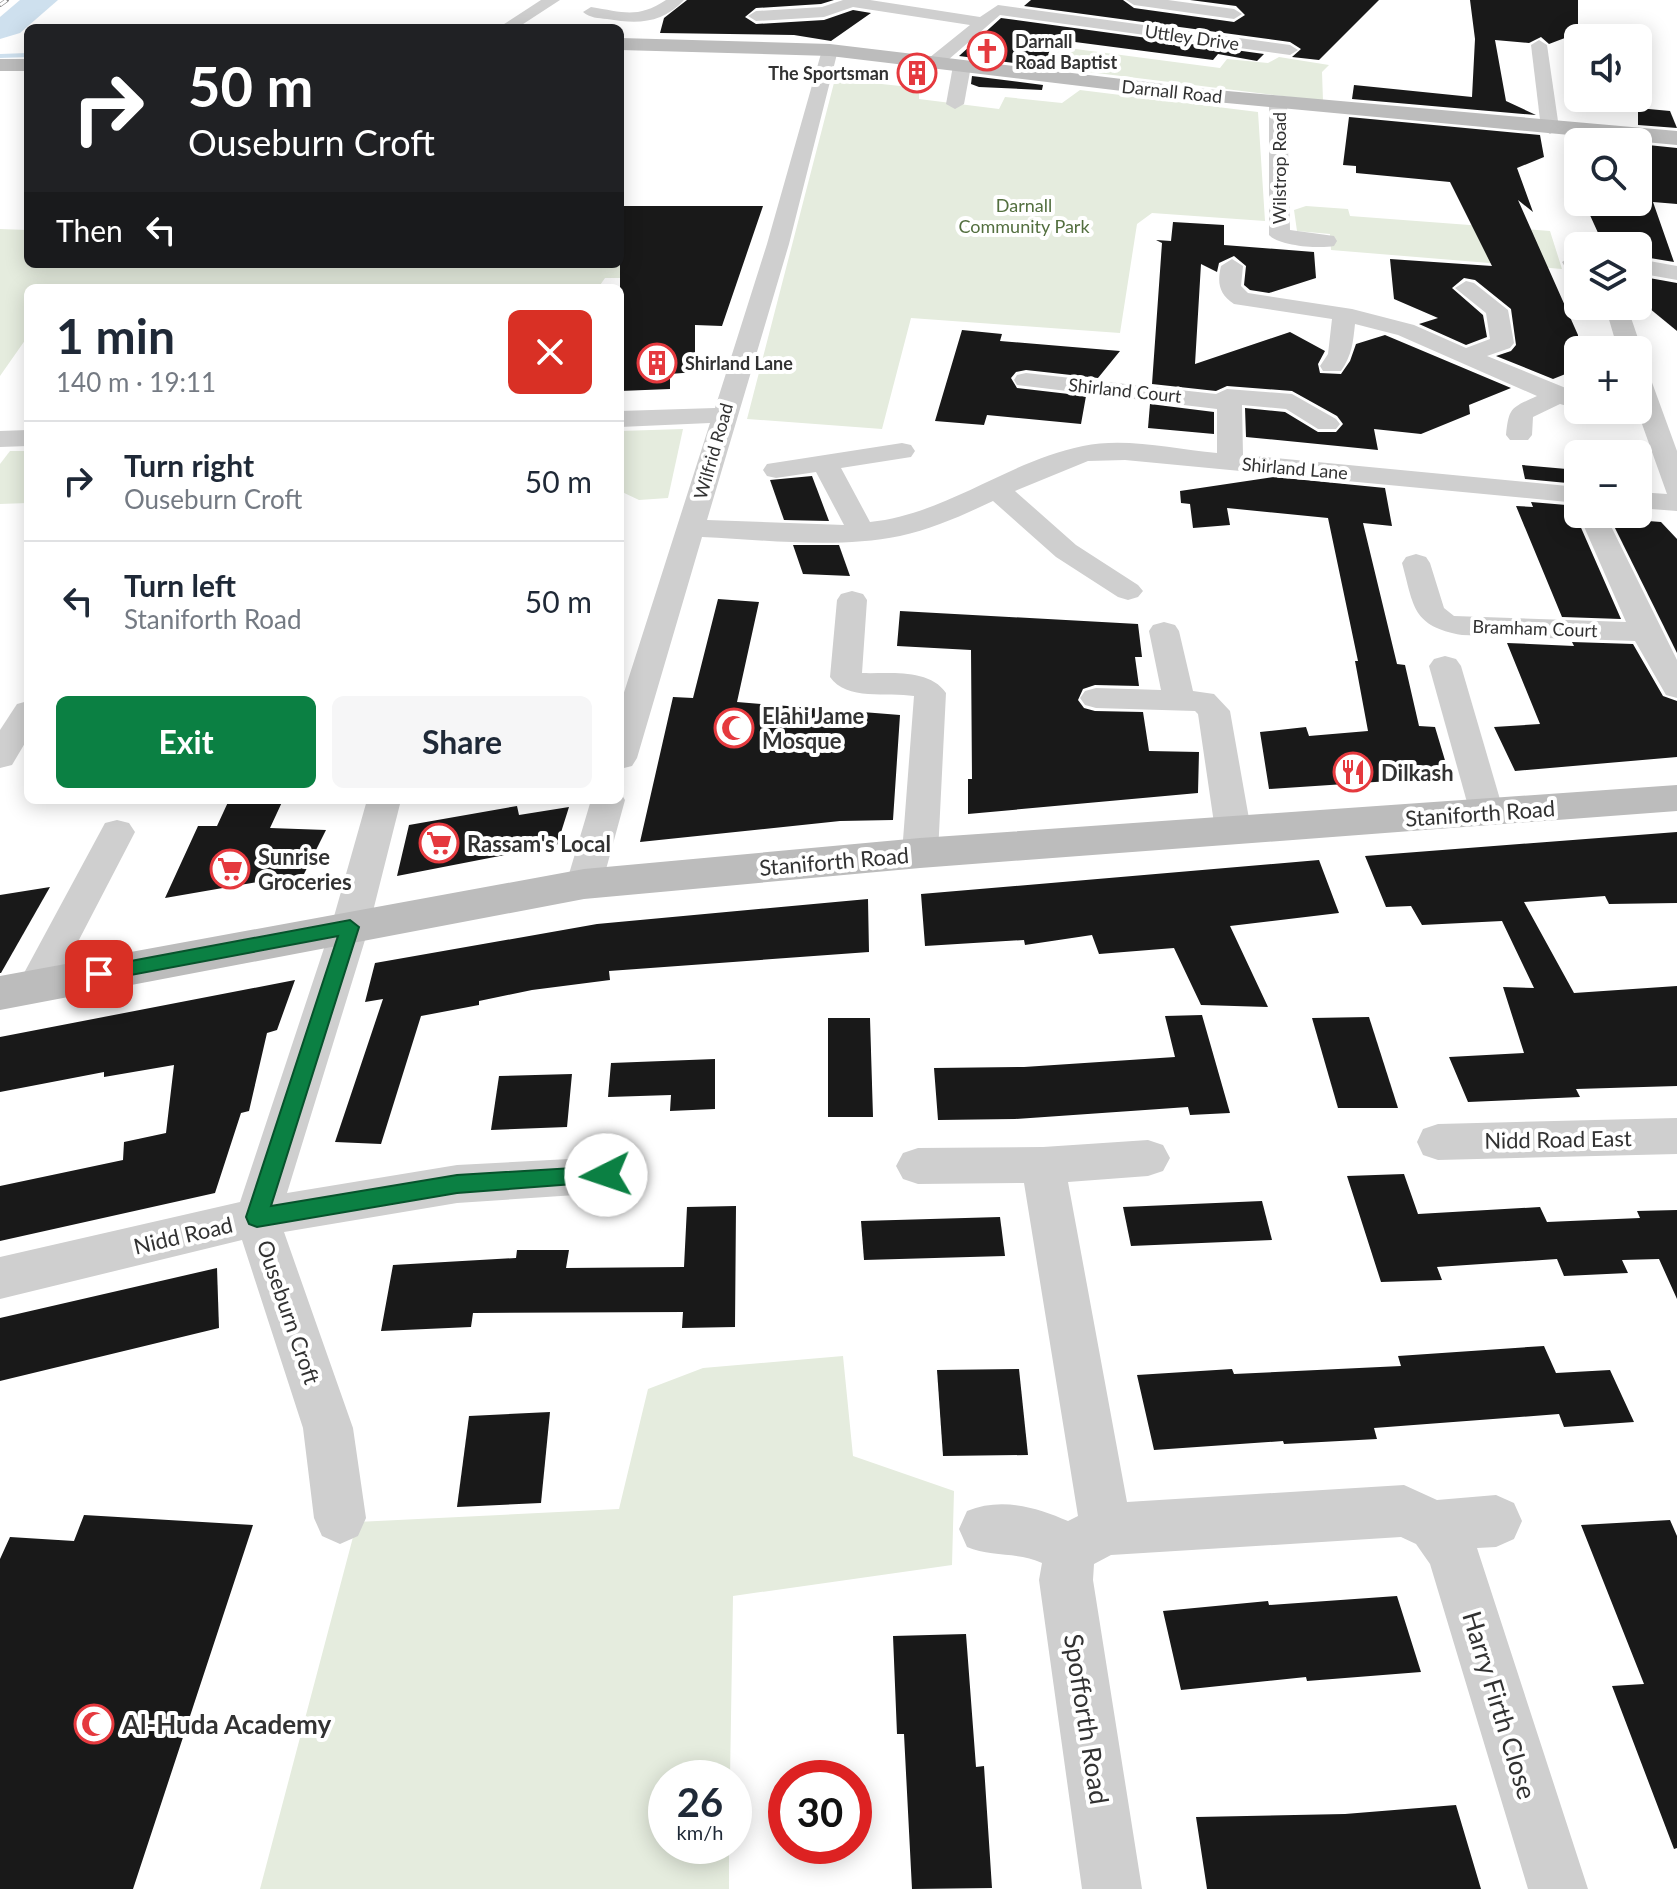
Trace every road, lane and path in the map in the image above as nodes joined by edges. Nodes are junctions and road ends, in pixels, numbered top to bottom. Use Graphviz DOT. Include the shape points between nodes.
graph roads {
  1 [pos="552,0"];
  2 [pos="676,0"];
  3 [pos="1134,0"];
  4 [pos="1248,0"];
  5 [pos="853,1"];
  6 [pos="1005,5"];
  7 [pos="591,12"];
  8 [pos="1234,14"];
  9 [pos="652,16"];
  10 [pos="756,16"];
  11 [pos="680,18"];
  12 [pos="983,22"];
  13 [pos="513,24"];
  14 [pos="1213,40"];
  15 [pos="624,44"];
  16 [pos="1539,45"];
  17 [pos="830,50"];
  18 [pos="1290,50"];
  19 [pos="935,62"];
  20 [pos="0,65"];
  21 [pos="24,65"];
  22 [pos="962,66"];
  23 [pos="1278,101"];
  24 [pos="955,104"];
  25 [pos="1550,128"];
  26 [pos="1677,138"];
  27 [pos="1326,241"];
  28 [pos="1232,266"];
  29 [pos="1652,269"];
  30 [pos="1677,273"];
  31 [pos="1466,288"];
  32 [pos="1344,314"];
  33 [pos="1468,355"];
  34 [pos="1332,366"];
  35 [pos="1012,379"];
  36 [pos="1227,394"];
  37 [pos="1564,397"];
  38 [pos="1564,399"];
  39 [pos="723,415"];
  40 [pos="624,419"];
  41 [pos="1327,424"];
  42 [pos="1644,424"];
  43 [pos="1519,435"];
  44 [pos="24,438"];
  45 [pos="0,439"];
  46 [pos="902,451"];
  47 [pos="1230,462"];
  48 [pos="825,463"];
  49 [pos="776,470"];
  50 [pos="1677,489"];
  51 [pos="997,490"];
  52 [pos="1564,494"];
  53 [pos="1652,501"];
  54 [pos="1677,503"];
  55 [pos="691,528"];
  56 [pos="1598,528"];
  57 [pos="862,533"];
  58 [pos="1416,563"];
  59 [pos="1128,591"];
  60 [pos="852,600"];
  61 [pos="1164,631"];
  62 [pos="1646,632"];
  63 [pos="1445,666"];
  64 [pos="631,683"];
  65 [pos="1677,688"];
  66 [pos="1096,698"];
  67 [pos="1179,699"];
  68 [pos="624,731"];
  69 [pos="1677,798"];
  70 [pos="383,804"];
  71 [pos="607,804"];
  72 [pos="1487,813"];
  73 [pos="1233,830"];
  74 [pos="117,832"];
  75 [pos="920,853"];
  76 [pos="584,884"];
  77 [pos="350,927"];
  78 [pos="18,989"];
  79 [pos="1677,1136"];
  80 [pos="1438,1142"];
  81 [pos="1148,1158"];
  82 [pos="1043,1165"];
  83 [pos="918,1166"];
  84 [pos="606,1175"];
  85 [pos="257,1217"];
  86 [pos="0,1278"];
  87 [pos="340,1518"];
  88 [pos="1496,1521"];
  89 [pos="1434,1526"];
  90 [pos="985,1529"];
  91 [pos="1088,1539"];
  92 [pos="1112,1889"];
  93 [pos="1558,1889"];
  1 -- 13 [label="street"];
  2 -- 9 [label="street"];
  3 -- 8 [label="street"];
  4 -- 8 [label="street"];
  5 -- 10 [label="street" via="824,12"];
  5 -- 12 [label="street"];
  6 -- 12 [label="street"];
  6 -- 14 [label="street, Uttley Drive"];
  7 -- 9 [label="street" via="634,19"];
  8 -- 14 [label="street"];
  9 -- 11 [label="street"];
  12 -- 19 [label="street"];
  14 -- 18 [label="street, Uttley Drive"];
  15 -- 17 [label="main road, Darnall Road"];
  16 -- 25 [label="street"];
  17 -- 19 [label="main road, Darnall Road"];
  17 -- 39 [label="street, Wilfrid Road" via="778,244"];
  19 -- 22 [label="main road, Darnall Road"];
  20 -- 21 [label="main road"];
  22 -- 23 [label="main road, Darnall Road"];
  22 -- 24 [label="street"];
  23 -- 25 [label="main road, Darnall Road"];
  23 -- 27 [label="street, Wilstrop Road" via="1280,235"];
  25 -- 26 [label="main road, Darnall Road"];
  28 -- 32 [label="street" via="1228,285 1242,299"];
  29 -- 30 [label="street"];
  31 -- 33 [label="street" via="1497,310 1502,343"];
  32 -- 33 [label="street" via="1406,330"];
  32 -- 34 [label="street" via="1340,354"];
  33 -- 37 [label="street"];
  35 -- 36 [label="street, Shirland Court"];
  36 -- 41 [label="street, Shirland Court" via="1292,402"];
  36 -- 47 [label="street"];
  38 -- 43 [label="street" via="1521,413"];
  39 -- 40 [label="street"];
  39 -- 55 [label="street, Wilfrid Road"];
  42 -- 50 [label="street"];
  44 -- 45 [label="street"];
  46 -- 48 [label="street"];
  47 -- 51 [label="street, Shirland Lane" via="1086,453"];
  47 -- 52 [label="street, Shirland Lane"];
  48 -- 49 [label="street"];
  48 -- 57 [label="street"];
  51 -- 57 [label="street, Shirland Lane" via="945,513"];
  51 -- 59 [label="street" via="1066,551"];
  53 -- 54 [label="street"];
  55 -- 57 [label="street, Shirland Lane"];
  55 -- 64 [label="street, Wilfrid Road"];
  56 -- 62 [label="street"];
  58 -- 62 [label="street, Bramham Court" via="1430,612 1445,623"];
  60 -- 75 [label="street" via="846,677 854,682 921,686 930,693"];
  61 -- 67 [label="street"];
  62 -- 65 [label="street"];
  63 -- 72 [label="street"];
  64 -- 68 [label="street, Wilfrid Road"];
  66 -- 67 [label="street"];
  67 -- 73 [label="street" via="1203,701 1214,711"];
  69 -- 72 [label="main road, Staniforth Road"];
  70 -- 77 [label="street, Ouseburn Croft"];
  71 -- 76 [label="street"];
  72 -- 73 [label="main road, Staniforth Road"];
  73 -- 75 [label="main road, Staniforth Road"];
  74 -- 78 [label="street"];
  75 -- 76 [label="main road, Staniforth Road"];
  76 -- 77 [label="main road, Staniforth Road"];
  77 -- 78 [label="main road, Staniforth Road"];
  77 -- 85 [label="street, Ouseburn Croft"];
  79 -- 80 [label="street, Nidd Road East"];
  81 -- 82 [label="street"];
  82 -- 83 [label="street"];
  82 -- 91 [label="street"];
  84 -- 85 [label="street, Nidd Road" via="457,1184"];
  85 -- 86 [label="street, Nidd Road"];
  85 -- 87 [label="street, Ouseburn Croft" via="328,1428"];
  88 -- 89 [label="street"];
  89 -- 91 [label="street" via="1404,1511"];
  89 -- 93 [label="street, Harry Firth Close" via="1452,1551"];
  90 -- 91 [label="street"];
  91 -- 92 [label="street, Spofforth Road" via="1066,1580"];
}
